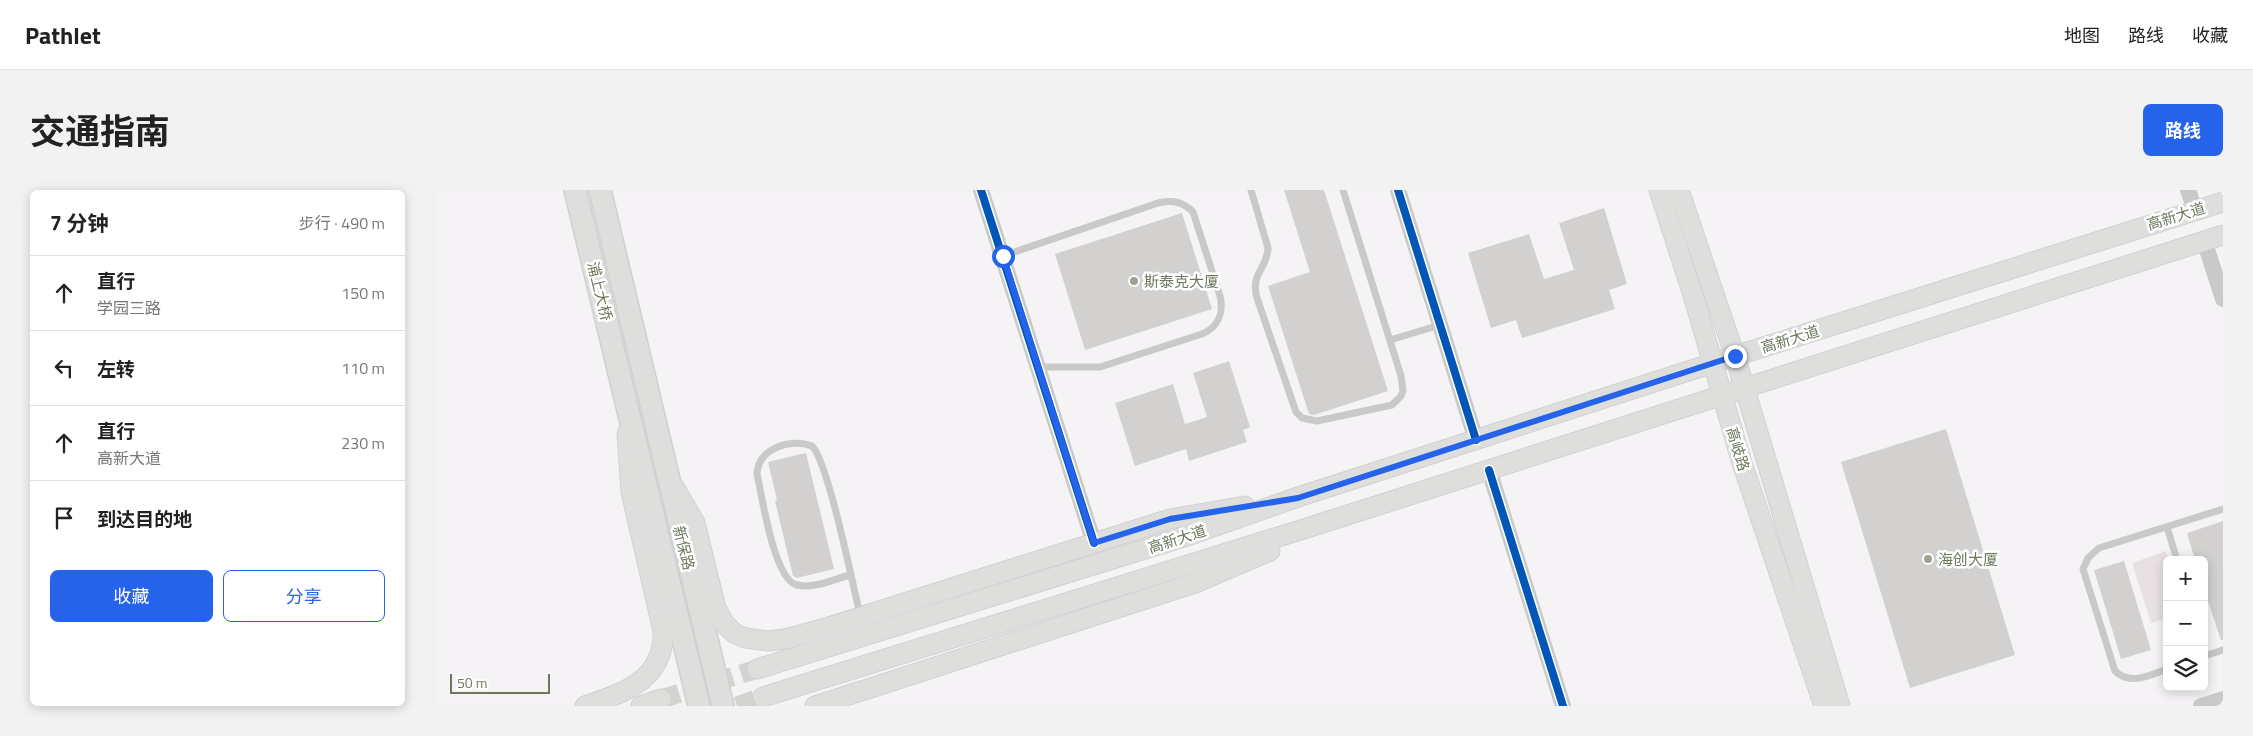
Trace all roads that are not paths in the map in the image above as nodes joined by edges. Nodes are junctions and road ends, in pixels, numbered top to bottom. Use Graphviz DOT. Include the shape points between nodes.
graph roads {
  1 [pos="575,190"];
  2 [pos="600,190"];
  3 [pos="981,190"];
  4 [pos="1251,190"];
  5 [pos="1343,190"];
  6 [pos="1398,190"];
  7 [pos="1659,190"];
  8 [pos="1679,190"];
  9 [pos="2188,190"];
  10 [pos="2223,202"];
  11 [pos="2195,210"];
  12 [pos="2223,235"];
  13 [pos="2204,240"];
  14 [pos="1003,256"];
  15 [pos="2223,300"];
  16 [pos="1440,325"];
  17 [pos="1390,340"];
  18 [pos="1735,356"];
  19 [pos="1712,363"];
  20 [pos="1039,367"];
  21 [pos="1744,388"];
  22 [pos="624,393"];
  23 [pos="1721,394"];
  24 [pos="1476,440"];
  25 [pos="1489,470"];
  26 [pos="666,473"];
  27 [pos="1298,498"];
  28 [pos="2223,509"];
  29 [pos="1310,527"];
  30 [pos="2167,527"];
  31 [pos="1094,543"];
  32 [pos="2176,556"];
  33 [pos="850,574"];
  34 [pos="861,617"];
  35 [pos="2223,650"];
  36 [pos="2208,654"];
  37 [pos="757,669"];
  38 [pos="2163,670"];
  39 [pos="763,697"];
  40 [pos="661,699"];
  41 [pos="2223,699"];
  42 [pos="585,706"];
  43 [pos="641,706"];
  44 [pos="699,706"];
  45 [pos="723,706"];
  46 [pos="815,706"];
  47 [pos="1563,706"];
  48 [pos="1824,706"];
  49 [pos="1840,706"];
  50 [pos="2201,706"];
  1 -- 22 [label="main road, 浦上大桥"];
  2 -- 26 [label="main road, 新保路"];
  3 -- 14 [label="street"];
  4 -- 17 [label="lane" via="1268,248 1265,263 1254,282 1255,290 1296,412 1301,418 1317,420 1383,407 1397,401 1403,385"];
  5 -- 17 [label="lane"];
  6 -- 16 [label="street"];
  7 -- 19 [label="main road, 高岐路"];
  8 -- 18 [label="main road, 高岐路"];
  9 -- 11 [label="street"];
  10 -- 11 [label="main road, 高新大道"];
  11 -- 18 [label="main road, 高新大道"];
  12 -- 13 [label="main road, 高新大道"];
  13 -- 15 [label="street"];
  13 -- 21 [label="main road, 高新大道"];
  14 -- 20 [label="street"];
  14 -- 20 [label="lane" via="1158,203 1176,201 1193,212 1220,296 1221,316 1213,327 1202,334 1100,368"];
  16 -- 17 [label="lane"];
  16 -- 24 [label="street"];
  18 -- 19 [label="main road, 高新大道"];
  18 -- 21 [label="main road, 高岐路"];
  19 -- 23 [label="main road, 高岐路"];
  19 -- 24 [label="main road, 高新大道"];
  20 -- 31 [label="street"];
  21 -- 23 [label="main road, 高新大道"];
  21 -- 49 [label="main road, 高岐路"];
  22 -- 42 [label="main road" via="631,492 663,643 651,671 634,687"];
  22 -- 44 [label="main road, 新保路"];
  23 -- 25 [label="main road, 高新大道"];
  23 -- 48 [label="main road, 高岐路"];
  24 -- 27 [label="main road, 高新大道"];
  25 -- 29 [label="main road, 高新大道"];
  25 -- 47 [label="street"];
  26 -- 34 [label="main road" via="695,523 716,608 734,633 755,640 785,639"];
  26 -- 45 [label="main road, 新保路"];
  27 -- 31 [label="main road" via="1170,519"];
  27 -- 37 [label="main road, 高新大道" via="1187,536"];
  28 -- 30 [label="lane"];
  29 -- 39 [label="main road, 高新大道"];
  29 -- 46 [label="main road" via="1273,549 1195,583"];
  30 -- 32 [label="lane"];
  30 -- 38 [label="lane" via="2099,548 2088,558 2083,569 2115,671 2132,679"];
  31 -- 34 [label="main road"];
  33 -- 33 [label="lane" via="826,477 816,450 796,443 767,453 759,463 757,474 777,559 789,582 810,585"];
  33 -- 34 [label="lane"];
  35 -- 36 [label="lane"];
  40 -- 43 [label="main road"];
  41 -- 50 [label="street"];
}
